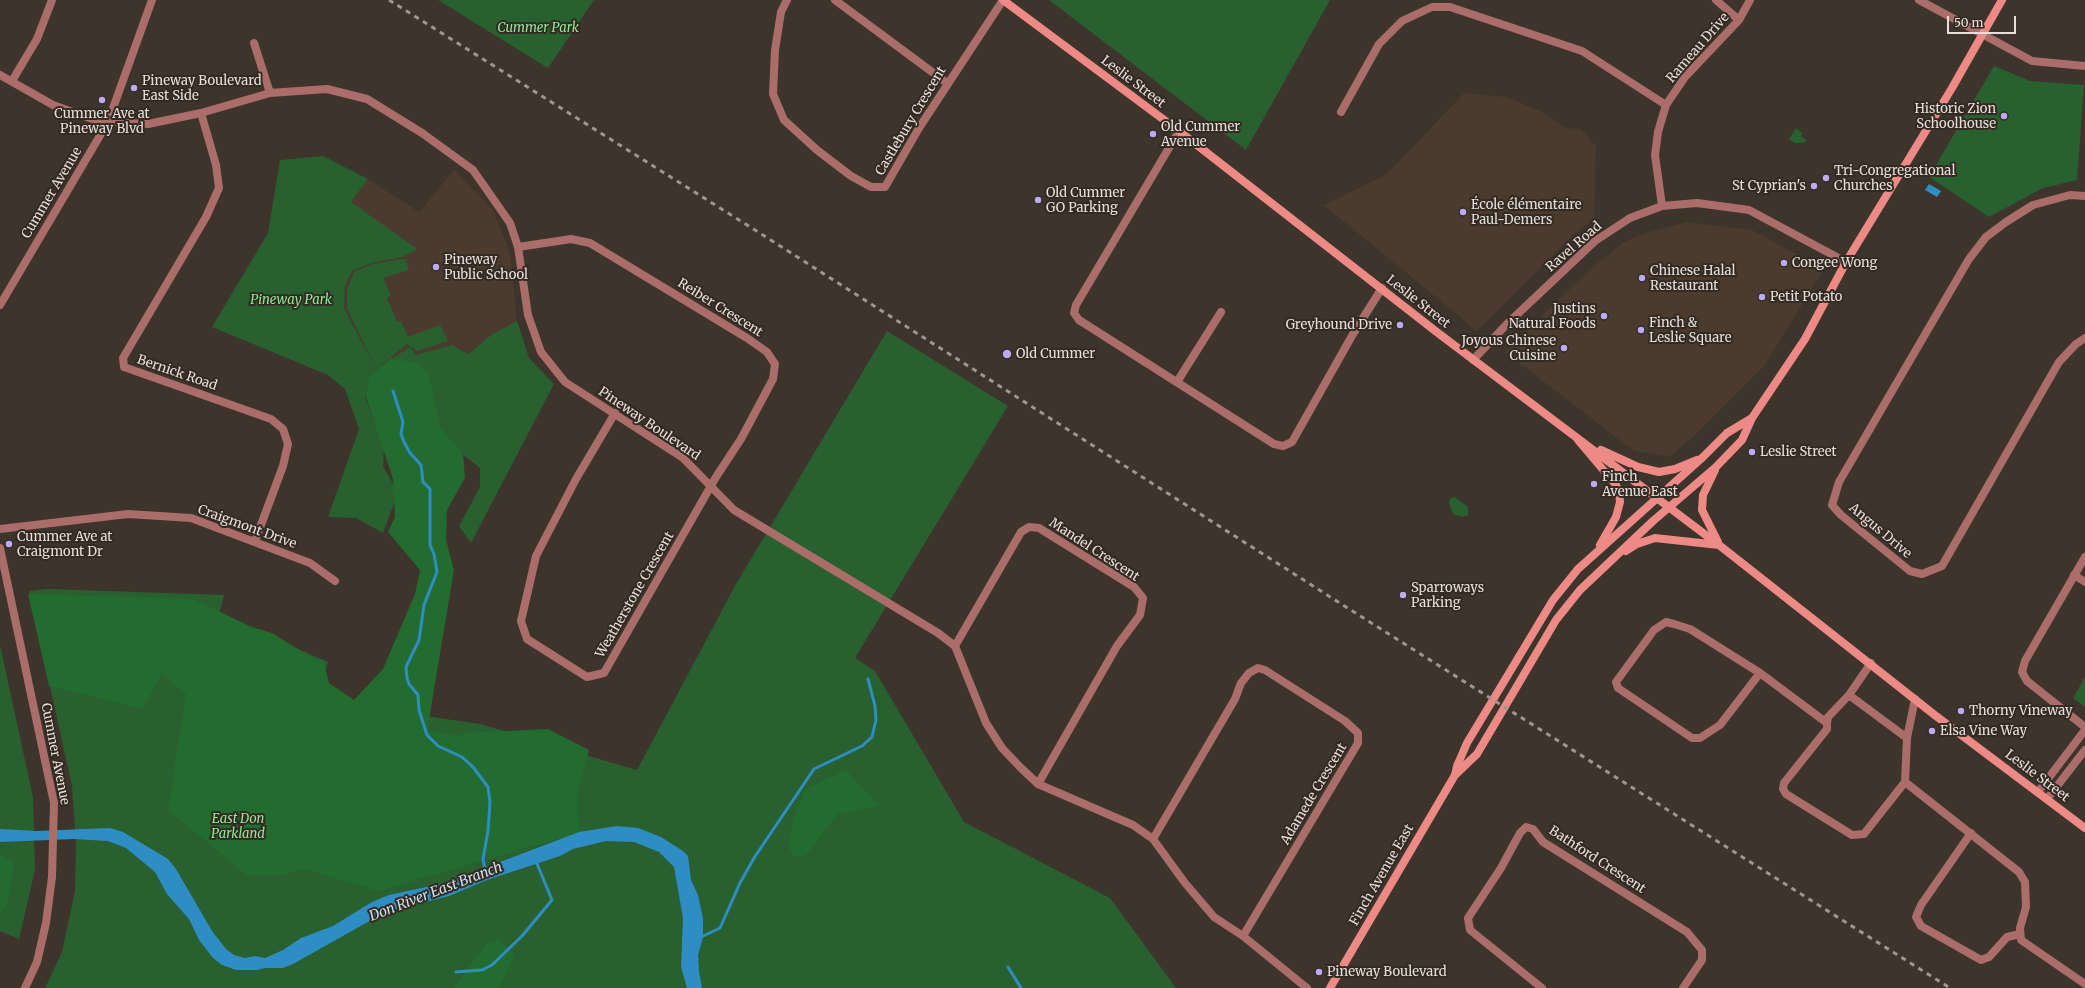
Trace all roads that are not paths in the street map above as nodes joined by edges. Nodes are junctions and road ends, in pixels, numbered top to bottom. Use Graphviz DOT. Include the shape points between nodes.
graph roads {
  1 [pos="52,0"];
  2 [pos="152,0"];
  3 [pos="787,0"];
  4 [pos="835,0"];
  5 [pos="1003,0"];
  6 [pos="1716,0"];
  7 [pos="1750,0"];
  8 [pos="1919,0"];
  9 [pos="2002,0"];
  10 [pos="1431,3"];
  11 [pos="1739,20"];
  12 [pos="1983,35"];
  13 [pos="254,43"];
  14 [pos="2085,66"];
  15 [pos="0,75"];
  16 [pos="12,81"];
  17 [pos="947,83"];
  18 [pos="270,93"];
  19 [pos="1666,105"];
  20 [pos="1342,112"];
  21 [pos="201,114"];
  22 [pos="108,122"];
  23 [pos="1179,131"];
  24 [pos="2085,196"];
  25 [pos="1662,206"];
  26 [pos="518,247"];
  27 [pos="1846,262"];
  28 [pos="1382,288"];
  29 [pos="0,305"];
  30 [pos="1221,312"];
  31 [pos="2085,338"];
  32 [pos="1474,360"];
  33 [pos="1177,382"];
  34 [pos="615,413"];
  35 [pos="1752,418"];
  36 [pos="1570,430"];
  37 [pos="1586,443"];
  38 [pos="1703,457"];
  39 [pos="1716,467"];
  40 [pos="711,486"];
  41 [pos="1658,498"];
  42 [pos="1670,507"];
  43 [pos="0,530"];
  44 [pos="255,541"];
  45 [pos="1720,545"];
  46 [pos="0,548"];
  47 [pos="1592,556"];
  48 [pos="2085,557"];
  49 [pos="1610,561"];
  50 [pos="2074,575"];
  51 [pos="335,581"];
  52 [pos="2085,582"];
  53 [pos="955,646"];
  54 [pos="1871,663"];
  55 [pos="1760,673"];
  56 [pos="1849,695"];
  57 [pos="1915,699"];
  58 [pos="1827,723"];
  59 [pos="2085,726"];
  60 [pos="2085,730"];
  61 [pos="1907,738"];
  62 [pos="2085,750"];
  63 [pos="1455,775"];
  64 [pos="1905,782"];
  65 [pos="1038,784"];
  66 [pos="2038,792"];
  67 [pos="2047,799"];
  68 [pos="2085,828"];
  69 [pos="1970,833"];
  70 [pos="1153,839"];
  71 [pos="2020,934"];
  72 [pos="1243,936"];
  73 [pos="2085,984"];
  74 [pos="24,988"];
  75 [pos="1307,988"];
  76 [pos="1330,988"];
  77 [pos="1542,988"];
  78 [pos="1683,988"];
  1 -- 16 [label="street" via="37,39"];
  2 -- 22 [label="street, Cummer Avenue"];
  3 -- 17 [label="street, Castlebury Crescent" via="781,12 775,50 773,94 784,120 817,150 851,176 871,187 885,187"];
  4 -- 17 [label="street"];
  5 -- 17 [label="street, Castlebury Crescent"];
  5 -- 23 [label="main road, Leslie Street"];
  6 -- 11 [label="street"];
  7 -- 11 [label="street, Rameau Drive"];
  8 -- 12 [label="street"];
  9 -- 12 [label="main road, Finch Avenue East"];
  10 -- 19 [label="street" via="1582,51"];
  10 -- 20 [label="street" via="1402,21 1379,44"];
  11 -- 19 [label="street, Rameau Drive" via="1685,77"];
  12 -- 14 [label="street" via="2032,61"];
  12 -- 27 [label="main road, Finch Avenue East"];
  13 -- 18 [label="street"];
  15 -- 16 [label="street, Pineway Boulevard"];
  16 -- 22 [label="street, Pineway Boulevard" via="53,105"];
  18 -- 21 [label="street, Pineway Boulevard"];
  18 -- 26 [label="street, Pineway Boulevard" via="327,89 367,99 422,133 473,170 510,223"];
  19 -- 25 [label="street, Rameau Drive" via="1658,132 1655,155"];
  21 -- 22 [label="street, Pineway Boulevard" via="148,124"];
  21 -- 44 [label="street, Bernick Road" via="216,165 219,188 206,217 123,358 124,367 272,419 283,429 288,444 283,466"];
  22 -- 29 [label="street, Cummer Avenue"];
  23 -- 28 [label="main road, Leslie Street"];
  23 -- 33 [label="street" via="1082,294 1074,313 1079,320"];
  24 -- 31 [label="street, Angus Drive" via="2070,195 2033,205 1986,237 1969,259 1839,482 1832,505 1910,571 1922,574 1942,566 2059,362"];
  25 -- 27 [label="street, Ravel Road" via="1697,204 1749,210"];
  25 -- 32 [label="street, Ravel Road" via="1630,218 1595,241 1507,324"];
  26 -- 34 [label="street, Pineway Boulevard" via="528,315 541,352 565,382"];
  26 -- 40 [label="street, Reiber Crescent" via="571,239 590,243 767,352 775,364 773,379 741,439"];
  27 -- 35 [label="main road, Finch Avenue East" via="1805,339"];
  28 -- 32 [label="main road, Leslie Street"];
  28 -- 33 [label="street" via="1292,442 1283,446 1274,444"];
  30 -- 33 [label="street"];
  32 -- 36 [label="main road, Leslie Street"];
  34 -- 40 [label="street, Pineway Boulevard" via="683,458"];
  34 -- 40 [label="street, Weatherstone Crescent" via="536,556 521,621 526,639 587,676 604,673"];
  35 -- 38 [label="main road, Finch Avenue East" via="1727,433"];
  35 -- 39 [label="main road, Finch Avenue East" via="1742,440"];
  36 -- 37 [label="main road, Leslie Street"];
  36 -- 47 [label="main road" via="1619,492 1620,502 1616,517"];
  37 -- 38 [label="main road" via="1638,467 1659,472 1675,469"];
  37 -- 41 [label="main road, Leslie Street"];
  38 -- 41 [label="main road, Finch Avenue East"];
  39 -- 42 [label="main road, Finch Avenue East"];
  39 -- 45 [label="main road" via="1703,495 1702,510"];
  40 -- 53 [label="street, Pineway Boulevard" via="734,510 938,633"];
  41 -- 42 [label="main road, Leslie Street"];
  41 -- 47 [label="main road, Finch Avenue East"];
  42 -- 45 [label="main road, Leslie Street"];
  42 -- 49 [label="main road, Finch Avenue East"];
  43 -- 44 [label="street, Craigmont Drive" via="128,514 191,518"];
  44 -- 51 [label="street, Craigmont Drive" via="310,563"];
  45 -- 49 [label="main road" via="1655,538 1637,544"];
  45 -- 54 [label="main road, Leslie Street"];
  46 -- 74 [label="street, Cummer Avenue" via="54,803 52,877 40,954"];
  47 -- 63 [label="main road, Finch Avenue East" via="1552,600 1467,743"];
  48 -- 50 [label="street"];
  49 -- 63 [label="main road, Finch Avenue East" via="1580,590 1556,620 1477,754"];
  50 -- 52 [label="street"];
  50 -- 59 [label="street" via="2025,661 2022,672 2027,681"];
  53 -- 65 [label="street" via="986,723 1002,748"];
  53 -- 65 [label="street, Mandel Crescent" via="1021,532 1028,527 1040,528 1134,587 1143,598 1140,615 1117,646"];
  54 -- 56 [label="street"];
  54 -- 57 [label="main road, Leslie Street"];
  55 -- 55 [label="street" via="1690,629 1666,622 1654,630 1616,682 1618,688 1692,738 1700,738 1720,725"];
  55 -- 58 [label="street"];
  56 -- 58 [label="street" via="1828,717"];
  56 -- 61 [label="street"];
  57 -- 61 [label="street"];
  57 -- 66 [label="main road, Leslie Street"];
  58 -- 64 [label="street" via="1827,729 1784,783 1783,789 1786,794 1852,835 1864,834"];
  60 -- 66 [label="street"];
  61 -- 64 [label="street"];
  62 -- 67 [label="street"];
  63 -- 76 [label="main road, Finch Avenue East"];
  64 -- 69 [label="street"];
  65 -- 70 [label="street" via="1133,825"];
  66 -- 67 [label="main road, Leslie Street"];
  67 -- 68 [label="main road, Leslie Street"];
  69 -- 71 [label="street" via="2019,872 2025,882 2026,907"];
  69 -- 71 [label="street" via="1921,904 1916,917 1921,926 1981,960 1989,957 2007,937"];
  70 -- 72 [label="street" via="1214,917"];
  70 -- 72 [label="street, Adamede Crescent" via="1235,699 1241,684 1249,673 1258,668 1266,670 1358,733 1358,743"];
  71 -- 73 [label="street" via="2021,940"];
  72 -- 75 [label="street"];
  77 -- 78 [label="street, Bathford Crescent" via="1470,930 1468,918 1501,868 1520,832 1526,827 1533,829 1543,842 1687,932 1702,950 1702,960"];
}
